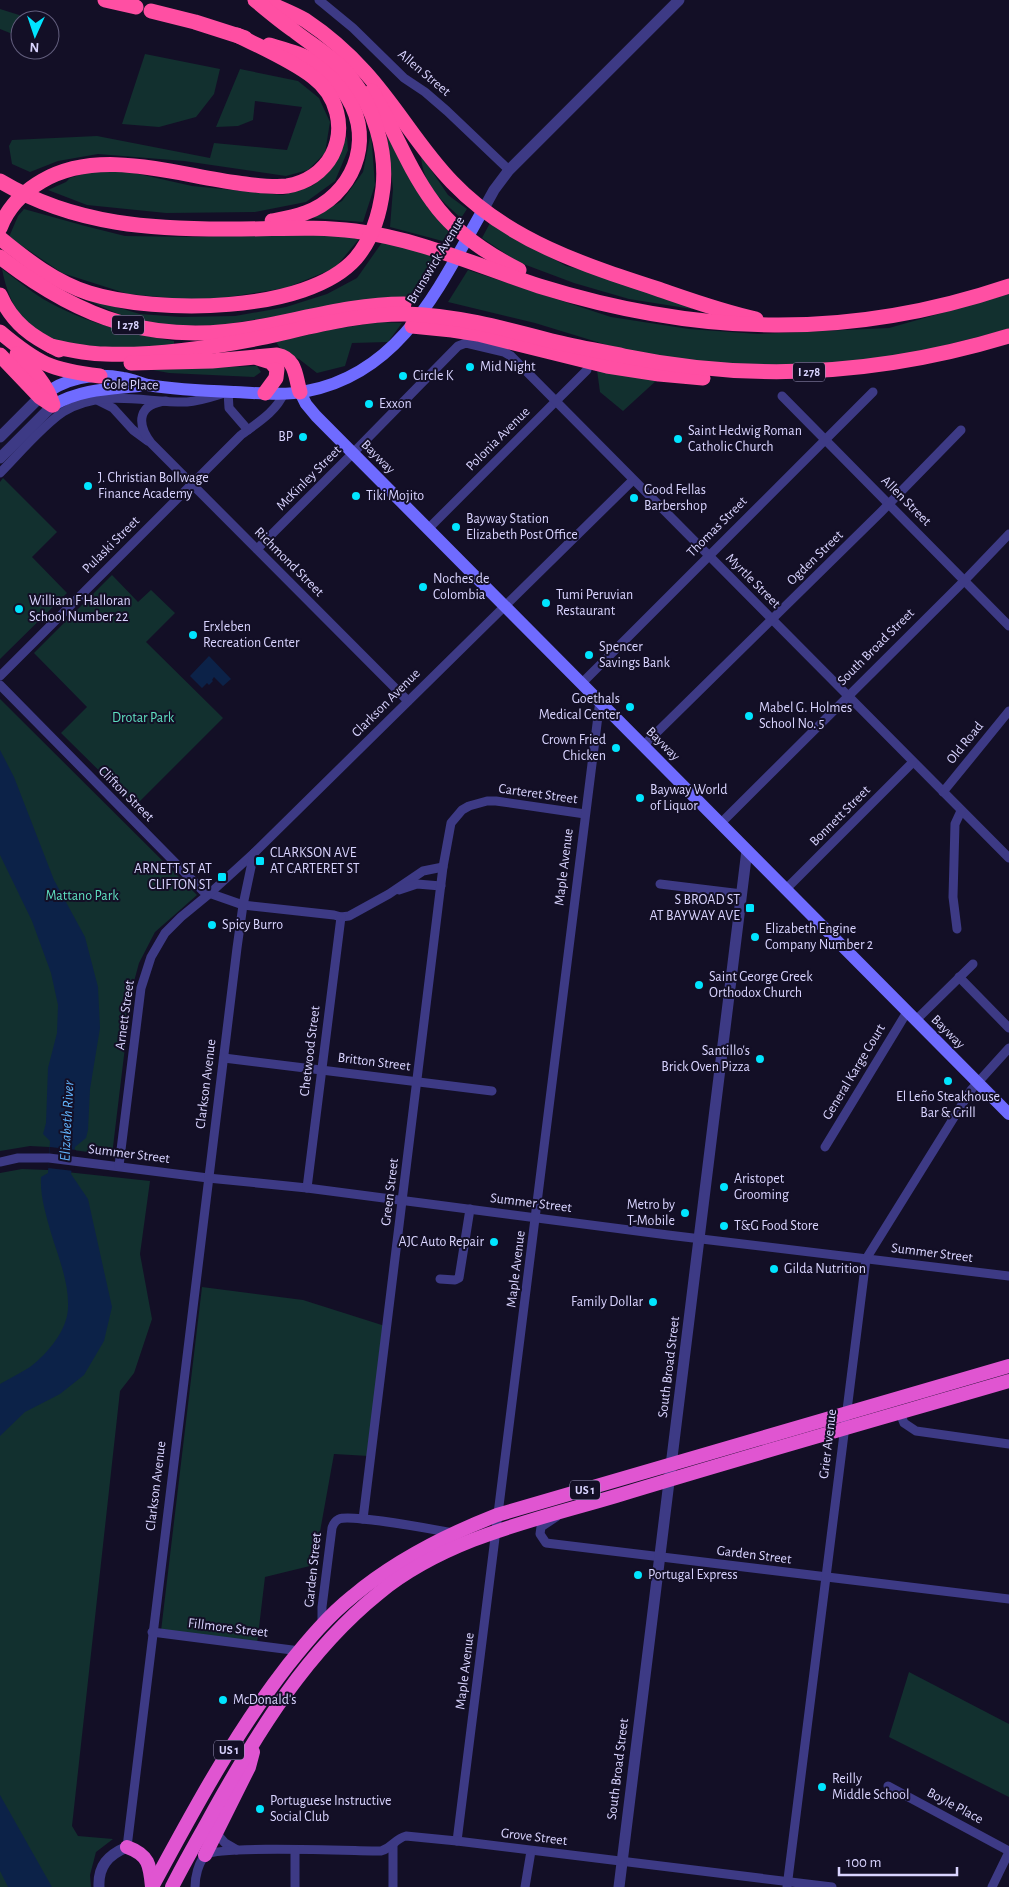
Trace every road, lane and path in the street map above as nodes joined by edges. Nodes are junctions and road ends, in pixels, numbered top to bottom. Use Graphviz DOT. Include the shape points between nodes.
graph roads {
  1 [pos="106,0"];
  2 [pos="254,0"];
  3 [pos="263,0"];
  4 [pos="319,0"];
  5 [pos="679,0"];
  6 [pos="136,7"];
  7 [pos="151,11"];
  8 [pos="236,35"];
  9 [pos="336,45"];
  10 [pos="509,170"];
  11 [pos="0,181"];
  12 [pos="483,210"];
  13 [pos="166,227"];
  14 [pos="0,228"];
  15 [pos="0,238"];
  16 [pos="0,257"];
  17 [pos="1009,286"];
  18 [pos="0,295"];
  19 [pos="584,298"];
  20 [pos="414,325"];
  21 [pos="792,326"];
  22 [pos="0,333"];
  23 [pos="1009,336"];
  24 [pos="466,343"];
  25 [pos="52,346"];
  26 [pos="607,352"];
  27 [pos="0,355"];
  28 [pos="258,358"];
  29 [pos="587,370"];
  30 [pos="824,372"];
  31 [pos="100,376"];
  32 [pos="148,385"];
  33 [pos="228,392"];
  34 [pos="300,392"];
  35 [pos="873,392"];
  36 [pos="265,393"];
  37 [pos="284,393"];
  38 [pos="782,396"];
  39 [pos="47,398"];
  40 [pos="96,400"];
  41 [pos="166,400"];
  42 [pos="555,401"];
  43 [pos="248,430"];
  44 [pos="960,430"];
  45 [pos="0,437"];
  46 [pos="825,440"];
  47 [pos="151,443"];
  48 [pos="353,453"];
  49 [pos="0,457"];
  50 [pos="0,473"];
  51 [pos="633,480"];
  52 [pos="192,484"];
  53 [pos="889,504"];
  54 [pos="428,529"];
  55 [pos="1009,534"];
  56 [pos="256,548"];
  57 [pos="708,555"];
  58 [pos="965,580"];
  59 [pos="504,605"];
  60 [pos="772,619"];
  61 [pos="1009,626"];
  62 [pos="0,676"];
  63 [pos="582,683"];
  64 [pos="0,685"];
  65 [pos="848,696"];
  66 [pos="600,700"];
  67 [pos="408,701"];
  68 [pos="1009,711"];
  69 [pos="644,745"];
  70 [pos="913,762"];
  71 [pos="943,792"];
  72 [pos="962,811"];
  73 [pos="584,814"];
  74 [pos="721,823"];
  75 [pos="747,850"];
  76 [pos="254,853"];
  77 [pos="1009,858"];
  78 [pos="443,867"];
  79 [pos="660,884"];
  80 [pos="441,886"];
  81 [pos="786,889"];
  82 [pos="209,894"];
  83 [pos="389,894"];
  84 [pos="742,894"];
  85 [pos="243,904"];
  86 [pos="341,918"];
  87 [pos="956,928"];
  88 [pos="972,964"];
  89 [pos="959,977"];
  90 [pos="911,1016"];
  91 [pos="1009,1028"];
  92 [pos="1009,1048"];
  93 [pos="224,1058"];
  94 [pos="322,1070"];
  95 [pos="417,1081"];
  96 [pos="977,1082"];
  97 [pos="492,1091"];
  98 [pos="1009,1114"];
  99 [pos="825,1147"];
  100 [pos="0,1162"];
  101 [pos="119,1166"];
  102 [pos="208,1178"];
  103 [pos="307,1188"];
  104 [pos="403,1201"];
  105 [pos="470,1209"];
  106 [pos="536,1218"];
  107 [pos="700,1238"];
  108 [pos="866,1259"];
  109 [pos="1009,1276"];
  110 [pos="440,1278"];
  111 [pos="1009,1366"];
  112 [pos="1009,1381"];
  113 [pos="846,1413"];
  114 [pos="900,1413"];
  115 [pos="844,1429"];
  116 [pos="1009,1444"];
  117 [pos="672,1464"];
  118 [pos="670,1479"];
  119 [pos="570,1509"];
  120 [pos="498,1515"];
  121 [pos="363,1519"];
  122 [pos="496,1531"];
  123 [pos="454,1533"];
  124 [pos="661,1557"];
  125 [pos="825,1577"];
  126 [pos="1009,1600"];
  127 [pos="322,1624"];
  128 [pos="152,1632"];
  129 [pos="300,1651"];
  130 [pos="255,1739"];
  131 [pos="888,1786"];
  132 [pos="217,1834"];
  133 [pos="457,1841"];
  134 [pos="393,1846"];
  135 [pos="127,1847"];
  136 [pos="237,1850"];
  137 [pos="295,1850"];
  138 [pos="531,1851"];
  139 [pos="1009,1851"];
  140 [pos="205,1855"];
  141 [pos="622,1862"];
  142 [pos="195,1883"];
  143 [pos="787,1885"];
  144 [pos="99,1887"];
  145 [pos="152,1887"];
  146 [pos="172,1887"];
  147 [pos="190,1887"];
  148 [pos="295,1887"];
  149 [pos="393,1887"];
  150 [pos="525,1887"];
  151 [pos="619,1887"];
  152 [pos="832,1887"];
  153 [pos="992,1887"];
  1 -- 6 [label="highway"];
  2 -- 15 [label="highway" via="344,69 372,115 381,151 383,184 372,232 356,258 328,278 294,292 235,304 182,307 102,297 62,282"];
  3 -- 9 [label="highway" via="304,20"];
  4 -- 10 [label="street, Allen Street" via="404,78 426,92"];
  5 -- 10 [label="street, Brunswick Avenue"];
  7 -- 8 [label="highway"];
  8 -- 13 [label="highway" via="302,55 329,72 355,110 360,139 357,160 336,195 306,213 272,221"];
  8 -- 14 [label="highway" via="314,77 330,97 338,116 339,135 332,154 319,172 300,183 274,187 119,164 94,165 48,177 22,195"];
  9 -- 12 [label="highway" via="374,82 442,172"];
  9 -- 19 [label="highway" via="369,86 419,180 446,218 471,241 500,260"];
  10 -- 12 [label="street, Brunswick Avenue"];
  11 -- 13 [label="highway" via="18,192 72,213 125,225"];
  12 -- 20 [label="main road, Brunswick Avenue"];
  12 -- 21 [label="highway" via="534,242 591,267 728,312"];
  13 -- 19 [label="highway" via="240,230 323,228 365,232 424,246"];
  16 -- 26 [label="highway, I 278" via="38,285 72,304 113,321 156,331 217,333 354,307 413,304 488,315"];
  17 -- 21 [label="highway" via="888,317"];
  18 -- 25 [label="highway" via="21,327"];
  19 -- 21 [label="highway" via="680,319"];
  20 -- 30 [label="highway" via="472,333 591,363 660,374 763,379"];
  20 -- 34 [label="main road, Brunswick Avenue" via="393,347 358,372"];
  22 -- 31 [label="highway" via="44,364"];
  22 -- 39 [label="highway" via="37,375"];
  23 -- 30 [label="highway, I 278" via="906,362"];
  24 -- 42 [label="street, Myrtle Street" via="511,356"];
  24 -- 48 [label="street, McKinley Street" via="458,346"];
  25 -- 26 [label="highway" via="104,354 177,351 224,345 348,319 403,314 476,321"];
  25 -- 28 [label="highway" via="79,357 130,363"];
  26 -- 30 [label="highway, I 278" via="709,369"];
  27 -- 39 [label="highway"];
  28 -- 34 [label="highway" via="277,355 288,359"];
  28 -- 36 [label="highway" via="271,362 277,369 276,378"];
  29 -- 42 [label="street, Polonia Avenue"];
  31 -- 32 [label="main road, Brunswick Avenue" via="122,377"];
  31 -- 39 [label="main road, Brunswick Avenue" via="74,379"];
  32 -- 33 [label="main road, Brunswick Avenue"];
  32 -- 39 [label="main road, Brunswick Avenue"];
  33 -- 36 [label="main road, Brunswick Avenue"];
  33 -- 41 [label="street, Cole Place" via="197,401"];
  33 -- 43 [label="street" via="229,408"];
  34 -- 37 [label="main road, Brunswick Avenue"];
  34 -- 48 [label="main road, Bayway" via="316,416"];
  35 -- 46 [label="street, Thomas Street"];
  36 -- 37 [label="main road, Brunswick Avenue"];
  37 -- 43 [label="street, Pulaski Street" via="274,409"];
  38 -- 46 [label="street, Allen Street"];
  39 -- 45 [label="street, Brunswick Avenue"];
  39 -- 49 [label="street, Brunswick Avenue"];
  40 -- 41 [label="street, Cole Place"];
  40 -- 47 [label="street, Richmond Street" via="110,405 133,430"];
  40 -- 50 [label="street, Cole Place" via="58,415"];
  41 -- 47 [label="street, Richmond Street" via="151,405 143,414 142,428"];
  42 -- 51 [label="street, Myrtle Street"];
  42 -- 54 [label="street, Polonia Avenue"];
  43 -- 52 [label="street, Pulaski Street"];
  44 -- 53 [label="street, Ogden Street"];
  46 -- 53 [label="street, Allen Street"];
  46 -- 57 [label="street, Thomas Street"];
  47 -- 52 [label="street, Richmond Street"];
  48 -- 54 [label="main road, Bayway"];
  48 -- 56 [label="street, McKinley Street"];
  51 -- 57 [label="street, Myrtle Street"];
  51 -- 59 [label="street, Clarkson Avenue"];
  52 -- 56 [label="street, Richmond Street"];
  52 -- 62 [label="street, Pulaski Street"];
  53 -- 58 [label="street, Allen Street"];
  53 -- 60 [label="street, Ogden Street"];
  54 -- 59 [label="main road, Bayway"];
  55 -- 58 [label="street, South Broad Street"];
  56 -- 67 [label="street, Richmond Street"];
  57 -- 60 [label="street, Myrtle Street"];
  57 -- 63 [label="street, Thomas Street"];
  58 -- 61 [label="street, Allen Street"];
  58 -- 65 [label="street, South Broad Street"];
  59 -- 63 [label="main road, Bayway"];
  59 -- 67 [label="street, Clarkson Avenue"];
  60 -- 65 [label="street, Myrtle Street"];
  60 -- 69 [label="street, Ogden Street"];
  63 -- 66 [label="main road, Bayway"];
  64 -- 82 [label="street, Clifton Street" via="202,891"];
  65 -- 70 [label="street, Myrtle Street"];
  65 -- 74 [label="street, South Broad Street"];
  66 -- 69 [label="main road, Bayway"];
  66 -- 73 [label="street, Maple Avenue"];
  67 -- 76 [label="street, Clarkson Avenue"];
  68 -- 71 [label="street, Old Road"];
  69 -- 74 [label="main road, Bayway"];
  70 -- 71 [label="street, Myrtle Street"];
  70 -- 81 [label="street, Bonnett Street"];
  71 -- 72 [label="street, Myrtle Street"];
  72 -- 77 [label="street, Myrtle Street"];
  72 -- 87 [label="street" via="955,824 953,897"];
  73 -- 78 [label="street, Carteret Street" via="496,801 469,806 451,823"];
  73 -- 106 [label="street, Maple Avenue"];
  74 -- 75 [label="main road, Bayway"];
  75 -- 81 [label="main road, Bayway"];
  75 -- 84 [label="street, South Broad Street"];
  76 -- 82 [label="street, Arnett Street"];
  76 -- 85 [label="street, Clarkson Avenue"];
  78 -- 80 [label="street, Green Street"];
  78 -- 83 [label="street" via="423,871"];
  79 -- 84 [label="street"];
  80 -- 83 [label="street" via="417,884"];
  80 -- 95 [label="street, Green Street"];
  81 -- 90 [label="main road, Bayway"];
  82 -- 85 [label="street, Clifton Street"];
  82 -- 101 [label="street, Arnett Street" via="165,933 145,972"];
  83 -- 86 [label="street"];
  84 -- 107 [label="street, South Broad Street"];
  85 -- 86 [label="street"];
  85 -- 93 [label="street, Clarkson Avenue"];
  86 -- 94 [label="street, Chetwood Street"];
  88 -- 89 [label="street, General Karge Court"];
  89 -- 90 [label="street, General Karge Court"];
  89 -- 91 [label="street"];
  90 -- 96 [label="main road, Bayway"];
  90 -- 99 [label="street, General Karge Court"];
  92 -- 96 [label="street, Grier Avenue"];
  93 -- 94 [label="street, Britton Street"];
  93 -- 102 [label="street, Clarkson Avenue"];
  94 -- 95 [label="street, Britton Street"];
  94 -- 103 [label="street, Chetwood Street"];
  95 -- 97 [label="street, Britton Street"];
  95 -- 104 [label="street, Green Street"];
  96 -- 98 [label="main road, Bayway"];
  96 -- 108 [label="street, Grier Avenue"];
  100 -- 101 [label="street, Summer Street" via="24,1157"];
  101 -- 102 [label="street, Summer Street"];
  102 -- 103 [label="street, Summer Street"];
  102 -- 128 [label="street, Clarkson Avenue"];
  103 -- 104 [label="street, Summer Street"];
  104 -- 105 [label="street, Summer Street"];
  104 -- 121 [label="street, Green Street"];
  105 -- 106 [label="street, Summer Street"];
  105 -- 110 [label="street" via="459,1278"];
  106 -- 107 [label="street, Summer Street"];
  106 -- 120 [label="street, Maple Avenue"];
  107 -- 108 [label="street, Summer Street"];
  107 -- 117 [label="street, South Broad Street"];
  108 -- 109 [label="street, Summer Street"];
  108 -- 113 [label="street, Grier Avenue"];
  111 -- 113 [label="highway, US 1"];
  112 -- 114 [label="highway, US 1"];
  113 -- 115 [label="street, Grier Avenue"];
  113 -- 117 [label="highway, US 1"];
  114 -- 115 [label="highway, US 1"];
  114 -- 116 [label="street" via="904,1423 916,1431"];
  115 -- 118 [label="highway, US 1"];
  115 -- 125 [label="street, Grier Avenue"];
  117 -- 118 [label="street, South Broad Street"];
  117 -- 120 [label="highway, US 1"];
  118 -- 119 [label="highway, US 1"];
  118 -- 124 [label="street, South Broad Street"];
  119 -- 122 [label="highway, US 1"];
  119 -- 124 [label="street, Garden Street" via="542,1526 540,1534 546,1543"];
  120 -- 122 [label="street, Maple Avenue"];
  120 -- 123 [label="highway, US 1"];
  121 -- 123 [label="street, Garden Street"];
  121 -- 127 [label="street, Garden Street" via="338,1519 332,1528"];
  122 -- 130 [label="highway, US 1" via="416,1567 380,1592 347,1621 311,1660"];
  122 -- 133 [label="street, Maple Avenue"];
  123 -- 127 [label="highway, US 1" via="382,1574"];
  124 -- 125 [label="street, Garden Street"];
  124 -- 141 [label="street, South Broad Street"];
  125 -- 126 [label="street, Garden Street"];
  125 -- 143 [label="street, Grier Avenue"];
  127 -- 129 [label="highway, US 1"];
  128 -- 129 [label="street, Fillmore Street"];
  128 -- 135 [label="street, Clarkson Avenue"];
  129 -- 145 [label="highway, US 1" via="268,1691 226,1756"];
  130 -- 132 [label="highway" via="250,1767"];
  130 -- 146 [label="highway, US 1"];
  131 -- 139 [label="street, Boyle Place"];
  132 -- 136 [label="street" via="224,1843"];
  132 -- 140 [label="highway"];
  133 -- 134 [label="street, Grove Street" via="406,1836"];
  133 -- 138 [label="street, Grove Street"];
  134 -- 137 [label="street, Grove Street" via="381,1851"];
  134 -- 149 [label="street"];
  135 -- 144 [label="street" via="111,1854 104,1862"];
  135 -- 145 [label="highway" via="146,1859"];
  136 -- 137 [label="street, Grove Street"];
  136 -- 140 [label="street, Grove Street"];
  137 -- 148 [label="street"];
  138 -- 141 [label="street, Grove Street"];
  138 -- 150 [label="street"];
  139 -- 153 [label="street"];
  140 -- 142 [label="street"];
  141 -- 143 [label="street, Grove Street"];
  141 -- 151 [label="street, South Broad Street"];
  142 -- 147 [label="street"];
  143 -- 152 [label="street, Grove Street"];
}
